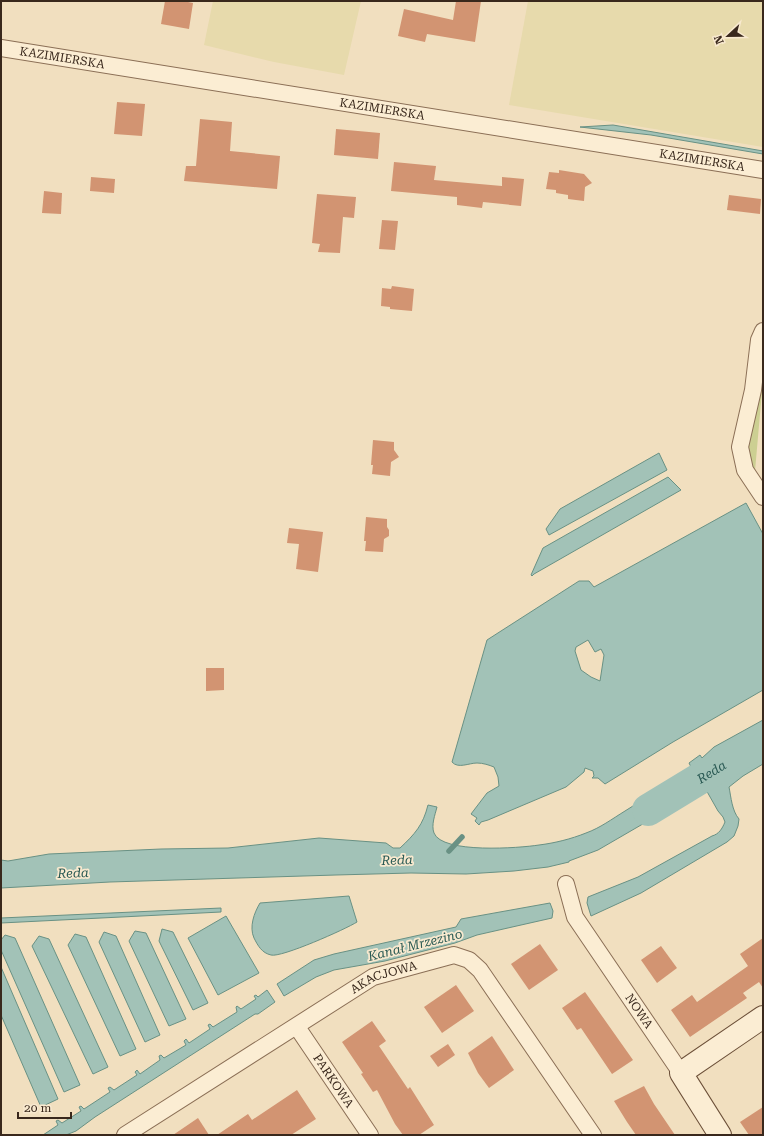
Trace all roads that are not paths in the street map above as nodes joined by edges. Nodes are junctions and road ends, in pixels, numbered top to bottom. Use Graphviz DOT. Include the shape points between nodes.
graph roads {
  1 [pos="1,48"];
  2 [pos="763,170"];
  3 [pos="763,331"];
  4 [pos="763,497"];
  5 [pos="566,884"];
  6 [pos="763,1017"];
  7 [pos="297,1027"];
  8 [pos="681,1073"];
  9 [pos="136,1132"];
  10 [pos="370,1135"];
  11 [pos="593,1135"];
  12 [pos="720,1135"];
  1 -- 2 [label="street, KAZIMIERSKA"];
  3 -- 4 [label="street" via="759,340 753,390 740,447 746,470"];
  5 -- 8 [label="street, NOWA" via="575,917"];
  6 -- 8 [label="street"];
  7 -- 9 [label="street, AKACJOWA"];
  7 -- 10 [label="street, PARKOWA"];
  7 -- 11 [label="street, AKACJOWA" via="373,978 454,956 469,960 480,970"];
  8 -- 12 [label="street, NOWA"];
}
